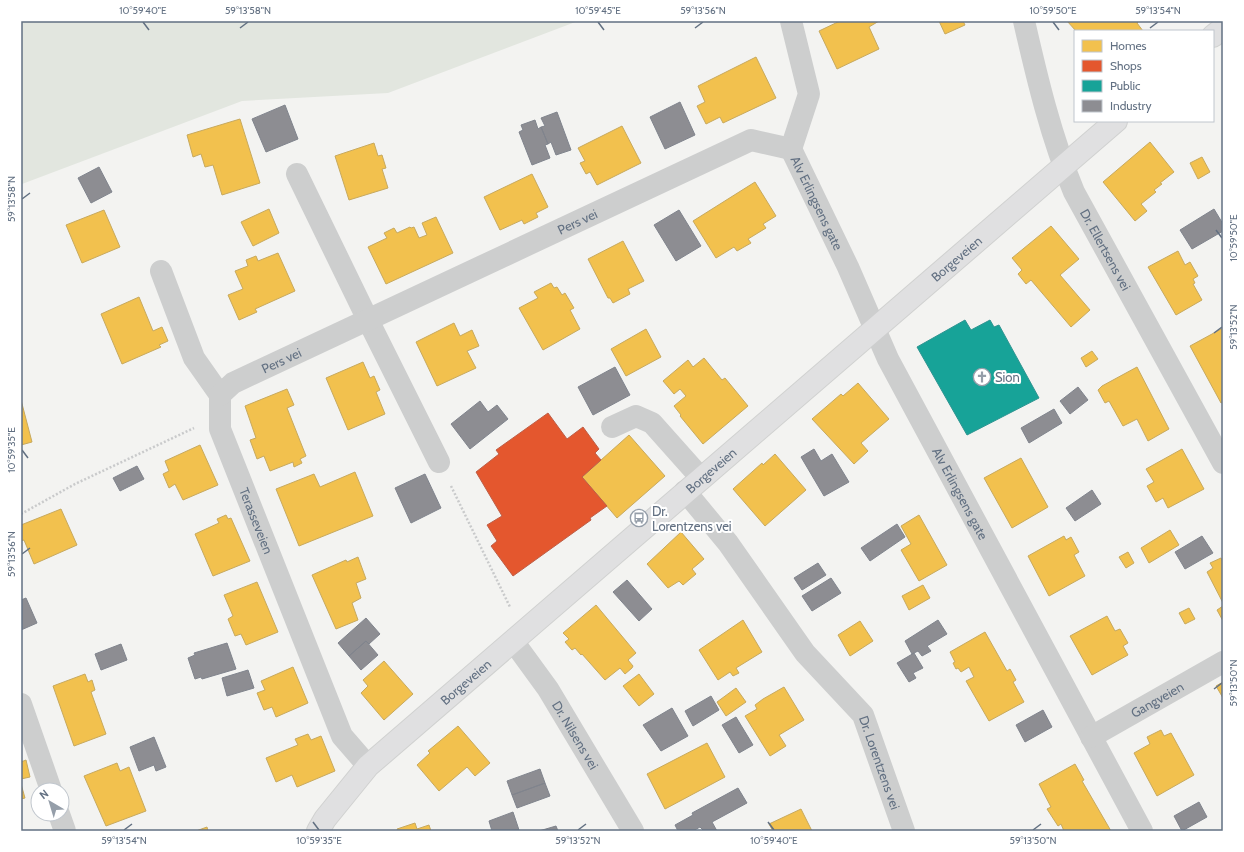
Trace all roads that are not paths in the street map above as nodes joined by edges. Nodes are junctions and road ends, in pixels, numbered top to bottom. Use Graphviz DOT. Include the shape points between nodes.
graph roads {
  1 [pos="791,21"];
  2 [pos="1024,21"];
  3 [pos="1223,28"];
  4 [pos="1214,35"];
  5 [pos="1115,122"];
  6 [pos="791,150"];
  7 [pos="1064,168"];
  8 [pos="297,174"];
  9 [pos="161,271"];
  10 [pos="368,320"];
  11 [pos="875,329"];
  12 [pos="220,405"];
  13 [pos="612,427"];
  14 [pos="440,462"];
  15 [pos="1223,463"];
  16 [pos="693,484"];
  17 [pos="519,637"];
  18 [pos="1223,662"];
  19 [pos="21,704"];
  20 [pos="1091,737"];
  21 [pos="368,766"];
  22 [pos="48,782"];
  23 [pos="318,831"];
  24 [pos="633,831"];
  25 [pos="904,831"];
  26 [pos="1142,831"];
  1 -- 6 [label="street" via="809,94"];
  2 -- 7 [label="street, Dr. Ellertsens vei"];
  3 -- 4 [label="main road"];
  5 -- 7 [label="main road, Borgeveien"];
  6 -- 10 [label="street, Pers vei" via="751,140"];
  6 -- 11 [label="street, Alv Erlingsens gate"];
  7 -- 11 [label="main road, Borgeveien"];
  7 -- 15 [label="street, Dr. Ellertsens vei" via="1074,192"];
  8 -- 10 [label="street"];
  9 -- 12 [label="street, Terasseveien" via="194,358"];
  10 -- 12 [label="street, Pers vei" via="233,383"];
  10 -- 14 [label="street"];
  11 -- 16 [label="main road, Borgeveien"];
  11 -- 20 [label="street, Alv Erlingsens gate" via="892,366"];
  12 -- 21 [label="street, Terasseveien" via="220,429 342,736"];
  13 -- 16 [label="street, Dr. Lorentzens vei" via="636,416 652,423"];
  16 -- 17 [label="main road, Borgeveien"];
  16 -- 25 [label="street, Dr. Lorentzens vei" via="728,543 805,653 863,715"];
  17 -- 21 [label="main road, Borgeveien"];
  17 -- 24 [label="street, Dr. Nilsens vei"];
  18 -- 20 [label="street, Gangveien"];
  19 -- 22 [label="street"];
  20 -- 26 [label="street, Alv Erlingsens gate"];
  21 -- 23 [label="main road, Borgeveien"];
}
